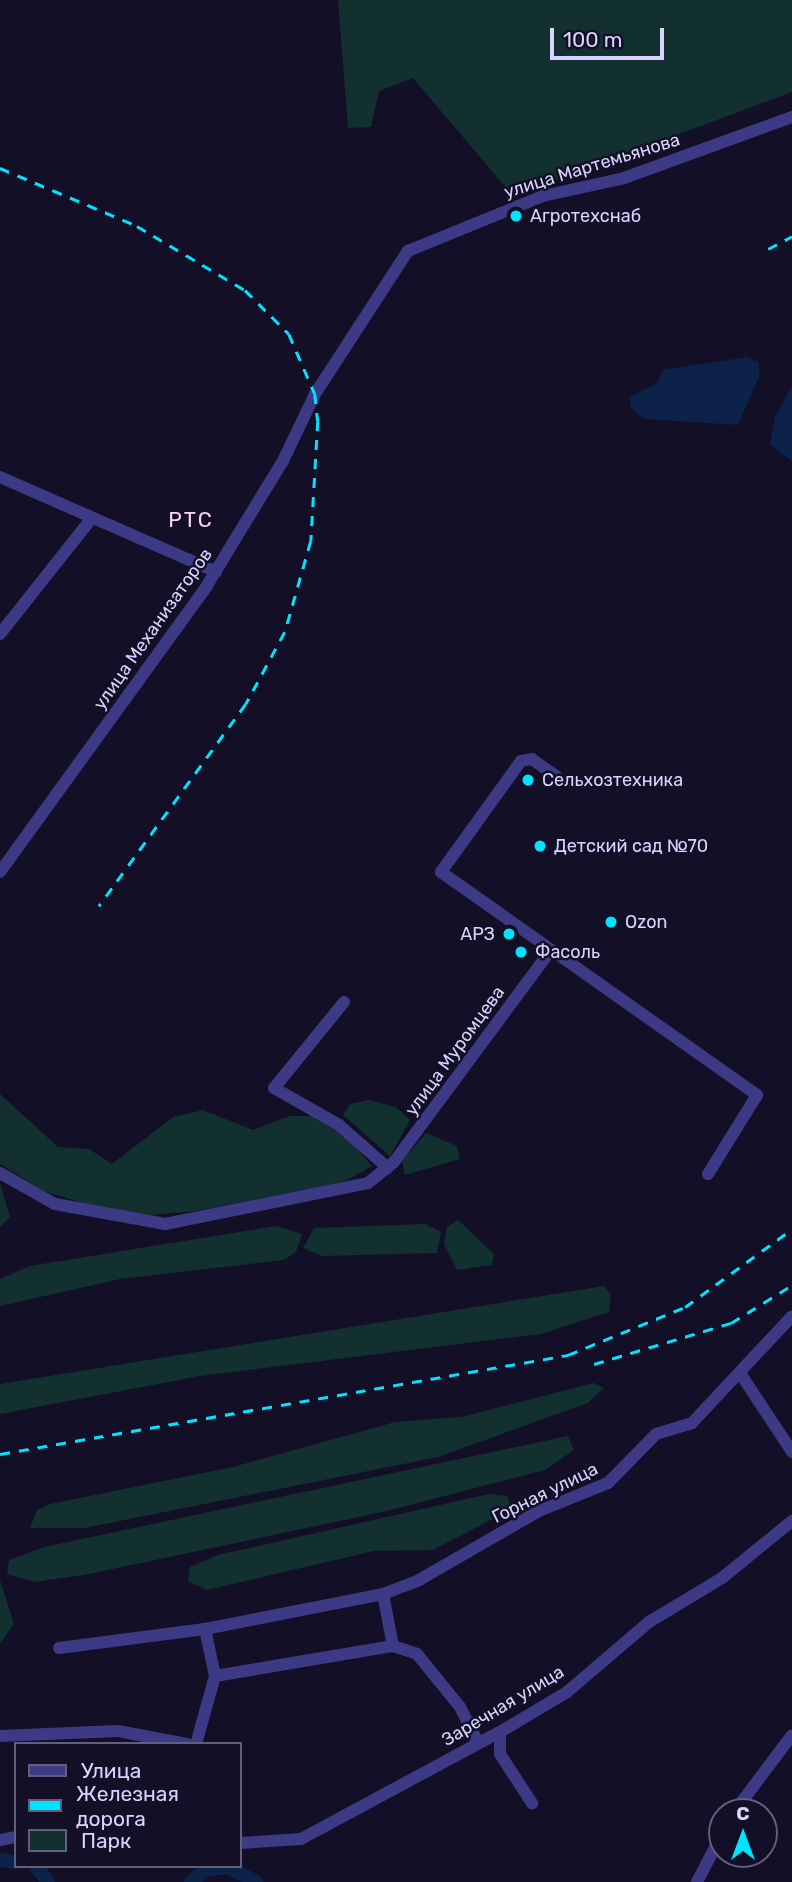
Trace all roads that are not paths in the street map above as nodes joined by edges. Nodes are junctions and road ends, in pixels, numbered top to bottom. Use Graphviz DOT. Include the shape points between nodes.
graph roads {
  1 [pos="792,117"];
  2 [pos="315,394"];
  3 [pos="0,477"];
  4 [pos="92,518"];
  5 [pos="216,572"];
  6 [pos="0,634"];
  7 [pos="555,776"];
  8 [pos="0,872"];
  9 [pos="548,954"];
  10 [pos="344,1002"];
  11 [pos="388,1168"];
  12 [pos="0,1173"];
  13 [pos="708,1174"];
  14 [pos="792,1316"];
  15 [pos="740,1373"];
  16 [pos="792,1452"];
  17 [pos="792,1521"];
  18 [pos="383,1594"];
  19 [pos="205,1629"];
  20 [pos="393,1646"];
  21 [pos="59,1648"];
  22 [pos="215,1676"];
  23 [pos="500,1732"];
  24 [pos="792,1735"];
  25 [pos="0,1736"];
  26 [pos="176,1742"];
  27 [pos="197,1742"];
  28 [pos="478,1742"];
  29 [pos="745,1798"];
  30 [pos="532,1803"];
  31 [pos="242,1843"];
  32 [pos="708,1861"];
  33 [pos="697,1882"];
  1 -- 2 [label="street, улица Мартемьянова" via="624,178 543,196 423,242 388,274"];
  2 -- 5 [label="street, улица Механизаторов" via="283,461"];
  3 -- 4 [label="street"];
  4 -- 5 [label="street"];
  4 -- 6 [label="street"];
  5 -- 8 [label="street, улица Механизаторов"];
  7 -- 9 [label="street" via="525,758 441,867 461,891"];
  9 -- 11 [label="street, улица Муромцева"];
  9 -- 13 [label="street" via="757,1095"];
  10 -- 11 [label="street" via="274,1088 339,1125"];
  11 -- 12 [label="street" via="341,1192 165,1224 55,1204"];
  14 -- 15 [label="street, Горная улица"];
  15 -- 16 [label="street"];
  15 -- 18 [label="street, Горная улица" via="688,1427 656,1434 608,1483 551,1505"];
  17 -- 23 [label="street, Заречная улица" via="722,1578 649,1622 567,1692"];
  18 -- 19 [label="street, Горная улица"];
  18 -- 20 [label="street"];
  19 -- 21 [label="street, Горная улица"];
  19 -- 22 [label="street"];
  20 -- 22 [label="street"];
  20 -- 28 [label="street" via="417,1654 460,1707"];
  22 -- 27 [label="street"];
  23 -- 28 [label="street, Заречная улица"];
  23 -- 30 [label="street" via="500,1754"];
  24 -- 29 [label="street"];
  25 -- 26 [label="street" via="118,1731"];
  28 -- 31 [label="street, Заречная улица" via="301,1839"];
  32 -- 33 [label="street"];
}
